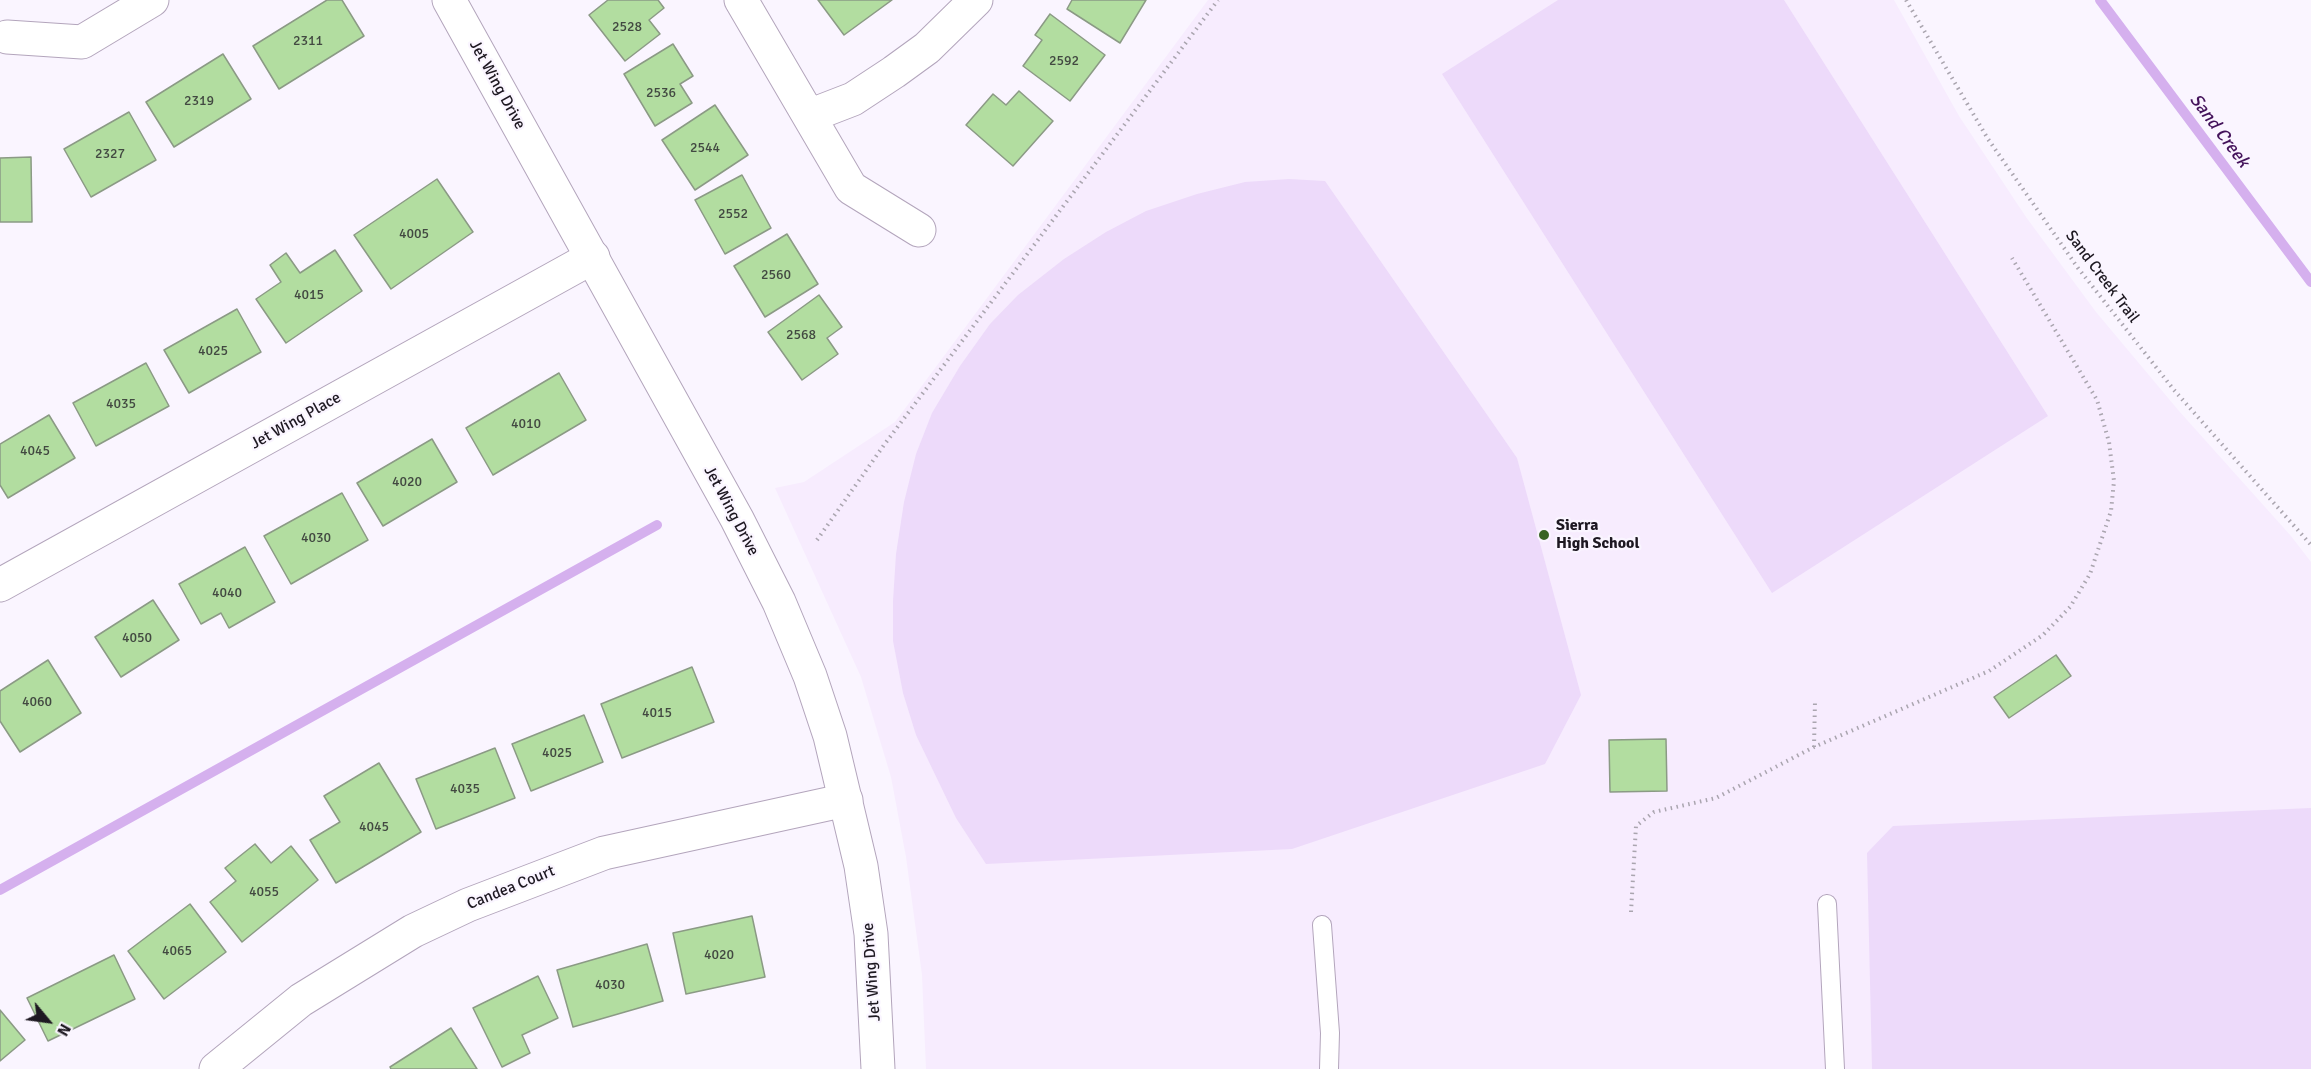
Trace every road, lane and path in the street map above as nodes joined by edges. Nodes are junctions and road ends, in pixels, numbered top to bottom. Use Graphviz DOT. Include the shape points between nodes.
graph roads {
  1 [pos="152,0"];
  2 [pos="449,0"];
  3 [pos="741,0"];
  4 [pos="975,0"];
  5 [pos="1218,0"];
  6 [pos="1906,0"];
  7 [pos="7,37"];
  8 [pos="809,116"];
  9 [pos="919,230"];
  10 [pos="593,257"];
  11 [pos="2012,258"];
  12 [pos="817,540"];
  13 [pos="2311,545"];
  14 [pos="0,585"];
  15 [pos="1815,701"];
  16 [pos="1814,747"];
  17 [pos="846,800"];
  18 [pos="1827,904"];
  19 [pos="1631,912"];
  20 [pos="1322,925"];
  21 [pos="216,1069"];
  22 [pos="878,1069"];
  23 [pos="1329,1069"];
  24 [pos="1835,1069"];
  1 -- 7 [label="street" via="82,42"];
  2 -- 10 [label="street, Jet Wing Drive"];
  3 -- 8 [label="street"];
  4 -- 8 [label="street" via="927,48 894,72 853,99"];
  5 -- 12 [label="path"];
  6 -- 13 [label="path, Sand Creek Trail" via="1988,139 2078,268 2174,390"];
  8 -- 9 [label="street" via="851,188"];
  10 -- 14 [label="street, Jet Wing Place"];
  10 -- 17 [label="street, Jet Wing Drive" via="779,602 830,736"];
  11 -- 16 [label="path" via="2097,400 2109,442 2114,482 2111,511 2090,574 2070,607 2043,635 1989,671"];
  15 -- 16 [label="path"];
  16 -- 19 [label="path" via="1716,798 1654,812 1636,826"];
  17 -- 21 [label="street, Candea Court" via="604,854 468,905 413,931 301,1000"];
  17 -- 22 [label="street, Jet Wing Drive" via="871,934"];
  18 -- 24 [label="lane"];
  20 -- 23 [label="lane"];
}
